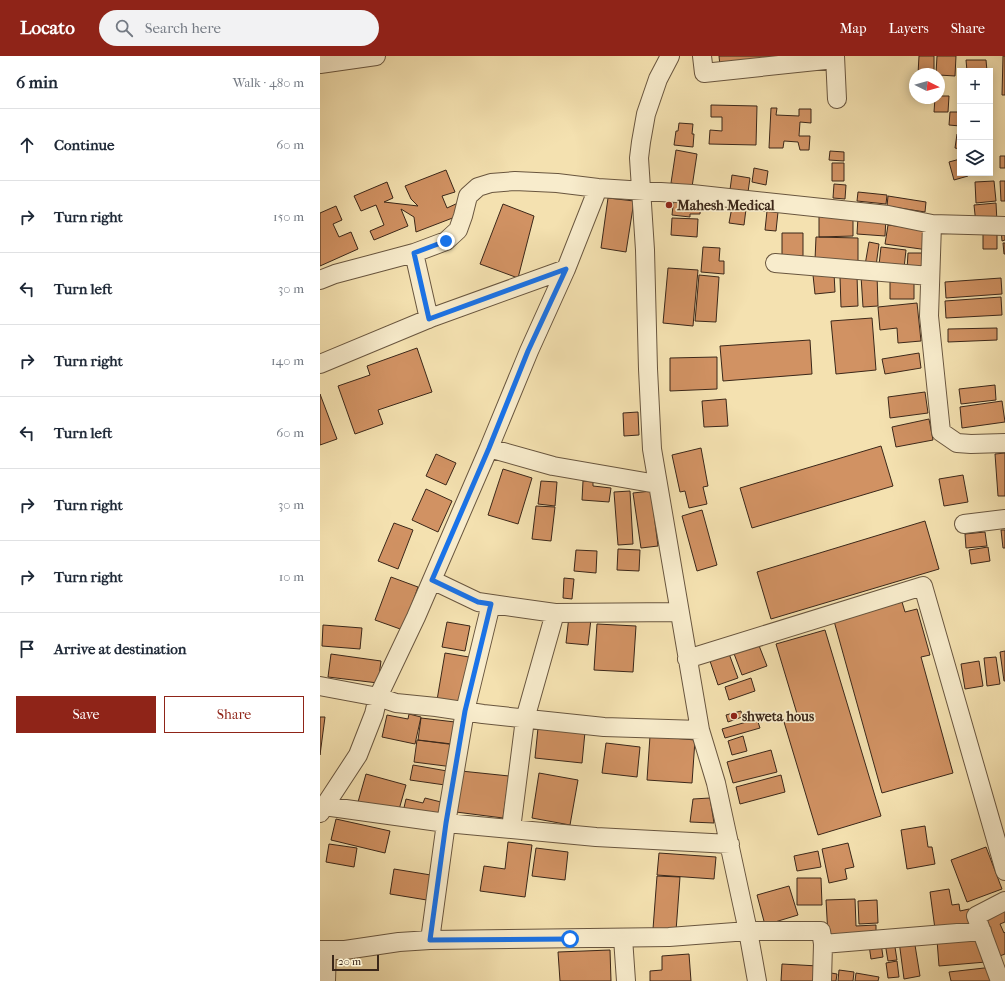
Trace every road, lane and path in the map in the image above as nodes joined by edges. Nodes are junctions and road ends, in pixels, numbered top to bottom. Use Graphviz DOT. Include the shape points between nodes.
graph roads {
  1 [pos="376,56"];
  2 [pos="670,56"];
  3 [pos="702,56"];
  4 [pos="835,57"];
  5 [pos="320,64"];
  6 [pos="837,99"];
  7 [pos="598,188"];
  8 [pos="642,191"];
  9 [pos="932,224"];
  10 [pos="1005,226"];
  11 [pos="414,253"];
  12 [pos="775,263"];
  13 [pos="566,269"];
  14 [pos="930,276"];
  15 [pos="320,280"];
  16 [pos="429,319"];
  17 [pos="320,364"];
  18 [pos="1005,443"];
  19 [pos="489,448"];
  20 [pos="657,484"];
  21 [pos="1005,519"];
  22 [pos="964,524"];
  23 [pos="432,580"];
  24 [pos="491,604"];
  25 [pos="679,612"];
  26 [pos="555,613"];
  27 [pos="687,659"];
  28 [pos="320,686"];
  29 [pos="378,697"];
  30 [pos="465,711"];
  31 [pos="525,719"];
  32 [pos="700,730"];
  33 [pos="322,810"];
  34 [pos="446,823"];
  35 [pos="511,829"];
  36 [pos="730,844"];
  37 [pos="1005,871"];
  38 [pos="1005,901"];
  39 [pos="748,931"];
  40 [pos="982,931"];
  41 [pos="623,938"];
  42 [pos="430,940"];
  43 [pos="823,944"];
  44 [pos="323,950"];
  45 [pos="326,981"];
  46 [pos="626,981"];
  47 [pos="757,981"];
  48 [pos="822,981"];
  49 [pos="1000,981"];
  1 -- 5 [label="street"];
  2 -- 8 [label="street" via="658,79 646,114 639,158"];
  3 -- 4 [label="street" via="704,73"];
  4 -- 6 [label="street"];
  7 -- 8 [label="street"];
  7 -- 11 [label="street" via="515,181 478,187 468,196 458,230 446,241"];
  7 -- 13 [label="street"];
  8 -- 9 [label="street" via="888,215"];
  8 -- 20 [label="street" via="648,377 652,449"];
  9 -- 10 [label="street"];
  9 -- 14 [label="street"];
  11 -- 15 [label="street"];
  11 -- 16 [label="street"];
  12 -- 14 [label="street"];
  13 -- 16 [label="street"];
  13 -- 19 [label="street" via="528,351"];
  14 -- 18 [label="street" via="929,316 940,432 957,443"];
  16 -- 17 [label="street"];
  19 -- 20 [label="street" via="553,466"];
  19 -- 23 [label="street"];
  20 -- 25 [label="street"];
  21 -- 22 [label="street"];
  23 -- 24 [label="street" via="478,602"];
  23 -- 29 [label="street"];
  24 -- 26 [label="street"];
  24 -- 30 [label="street"];
  25 -- 26 [label="street"];
  25 -- 27 [label="street"];
  26 -- 31 [label="street"];
  27 -- 32 [label="street"];
  27 -- 37 [label="street" via="923,586"];
  28 -- 29 [label="street"];
  29 -- 30 [label="street" via="396,703"];
  29 -- 33 [label="street" via="358,755"];
  30 -- 31 [label="street"];
  30 -- 34 [label="street"];
  31 -- 32 [label="street" via="604,727"];
  31 -- 35 [label="street"];
  32 -- 36 [label="street"];
  33 -- 34 [label="street"];
  34 -- 35 [label="street"];
  34 -- 42 [label="street"];
  35 -- 36 [label="street" via="596,837"];
  36 -- 39 [label="street"];
  38 -- 40 [label="street" via="976,916"];
  39 -- 41 [label="street"];
  39 -- 43 [label="street" via="820,931"];
  39 -- 47 [label="street"];
  40 -- 43 [label="street"];
  40 -- 49 [label="street"];
  41 -- 42 [label="street"];
  41 -- 46 [label="street"];
  42 -- 44 [label="street" via="345,950"];
  43 -- 48 [label="street"];
  44 -- 45 [label="street"];
}
